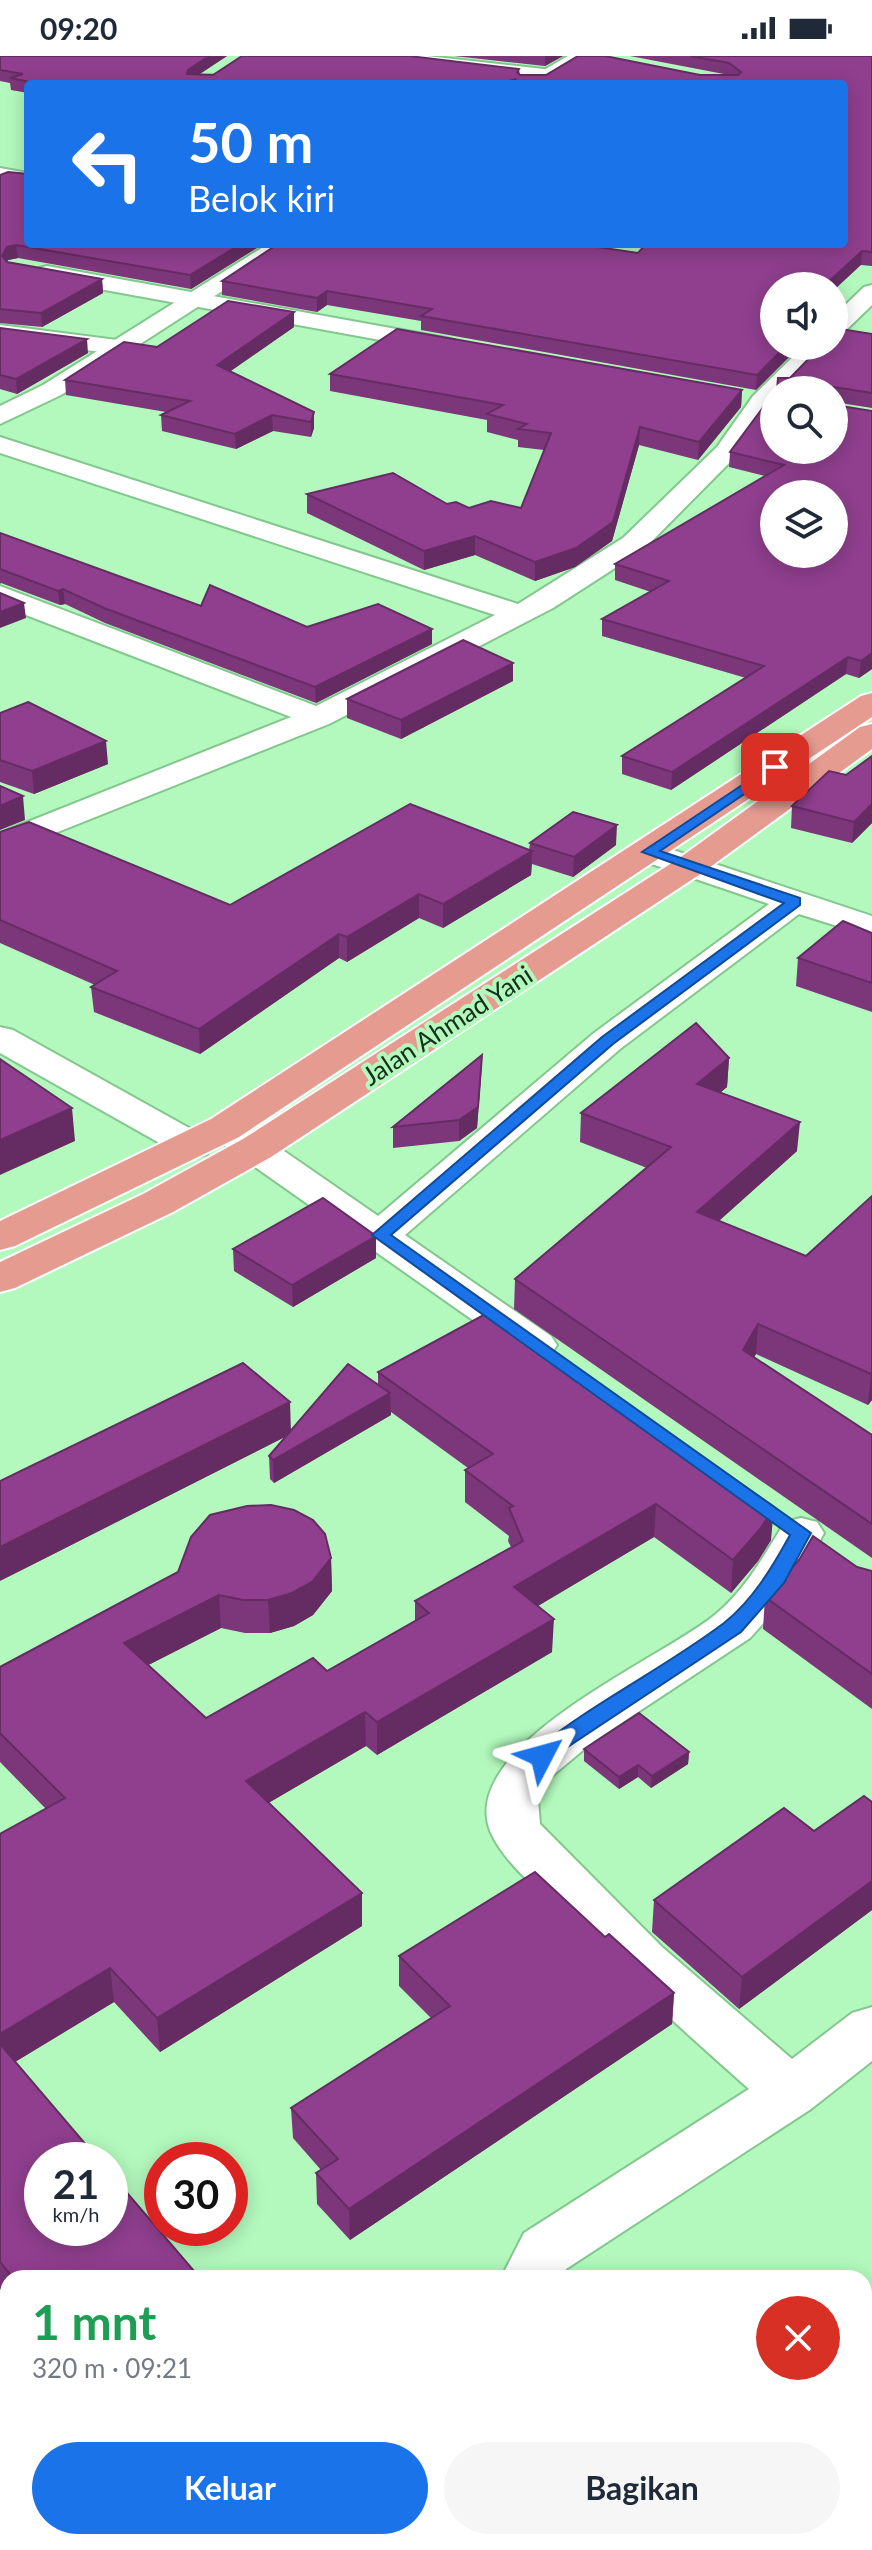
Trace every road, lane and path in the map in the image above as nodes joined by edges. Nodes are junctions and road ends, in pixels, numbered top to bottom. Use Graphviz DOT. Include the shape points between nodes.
graph roads {
  1 [pos="380,56"];
  2 [pos="589,57"];
  3 [pos="537,80"];
  4 [pos="0,174"];
  5 [pos="24,178"];
  6 [pos="278,248"];
  7 [pos="17,268"];
  8 [pos="872,292"];
  9 [pos="195,300"];
  10 [pos="848,315"];
  11 [pos="0,332"];
  12 [pos="117,347"];
  13 [pos="463,348"];
  14 [pos="805,360"];
  15 [pos="791,376"];
  16 [pos="730,395"];
  17 [pos="760,401"];
  18 [pos="760,412"];
  19 [pos="0,416"];
  20 [pos="0,445"];
  21 [pos="0,595"];
  22 [pos="518,613"];
  23 [pos="872,703"];
  24 [pos="318,717"];
  25 [pos="872,734"];
  26 [pos="22,803"];
  27 [pos="62,821"];
  28 [pos="0,845"];
  29 [pos="649,852"];
  30 [pos="690,866"];
  31 [pos="795,901"];
  32 [pos="872,927"];
  33 [pos="0,1038"];
  34 [pos="225,1141"];
  35 [pos="380,1235"];
  36 [pos="0,1237"];
  37 [pos="0,1279"];
  38 [pos="572,1371"];
  39 [pos="804,1536"];
  40 [pos="872,2029"];
  41 [pos="791,2092"];
  42 [pos="535,2270"];
  1 -- 3 [label="street"];
  2 -- 3 [label="street"];
  4 -- 5 [label="street"];
  6 -- 9 [label="street"];
  7 -- 9 [label="street"];
  8 -- 10 [label="street"];
  9 -- 12 [label="street"];
  9 -- 13 [label="street"];
  11 -- 12 [label="street"];
  12 -- 19 [label="street" via="52,390"];
  14 -- 15 [label="street"];
  16 -- 17 [label="street"];
  18 -- 22 [label="street" via="633,544"];
  20 -- 22 [label="street"];
  21 -- 24 [label="street"];
  22 -- 24 [label="street"];
  23 -- 29 [label="highway, Jalan Ahmad Yani"];
  24 -- 27 [label="street"];
  25 -- 30 [label="highway, Jalan Ahmad Yani"];
  26 -- 27 [label="street"];
  27 -- 28 [label="street"];
  29 -- 30 [label="street"];
  29 -- 34 [label="highway, Jalan Ahmad Yani"];
  30 -- 31 [label="street"];
  30 -- 34 [label="highway, Jalan Ahmad Yani"];
  31 -- 32 [label="street"];
  31 -- 35 [label="street" via="607,1041"];
  33 -- 34 [label="street"];
  34 -- 35 [label="street"];
  34 -- 36 [label="highway, Jalan Ahmad Yani"];
  34 -- 37 [label="highway, Jalan Ahmad Yani" via="158,1203"];
  35 -- 38 [label="street"];
  39 -- 41 [label="street" via="777,1578 733,1626 576,1728 526,1770 512,1800 515,1830 554,1873 643,1962"];
  40 -- 41 [label="street"];
  41 -- 42 [label="street" via="545,2251"];
}
